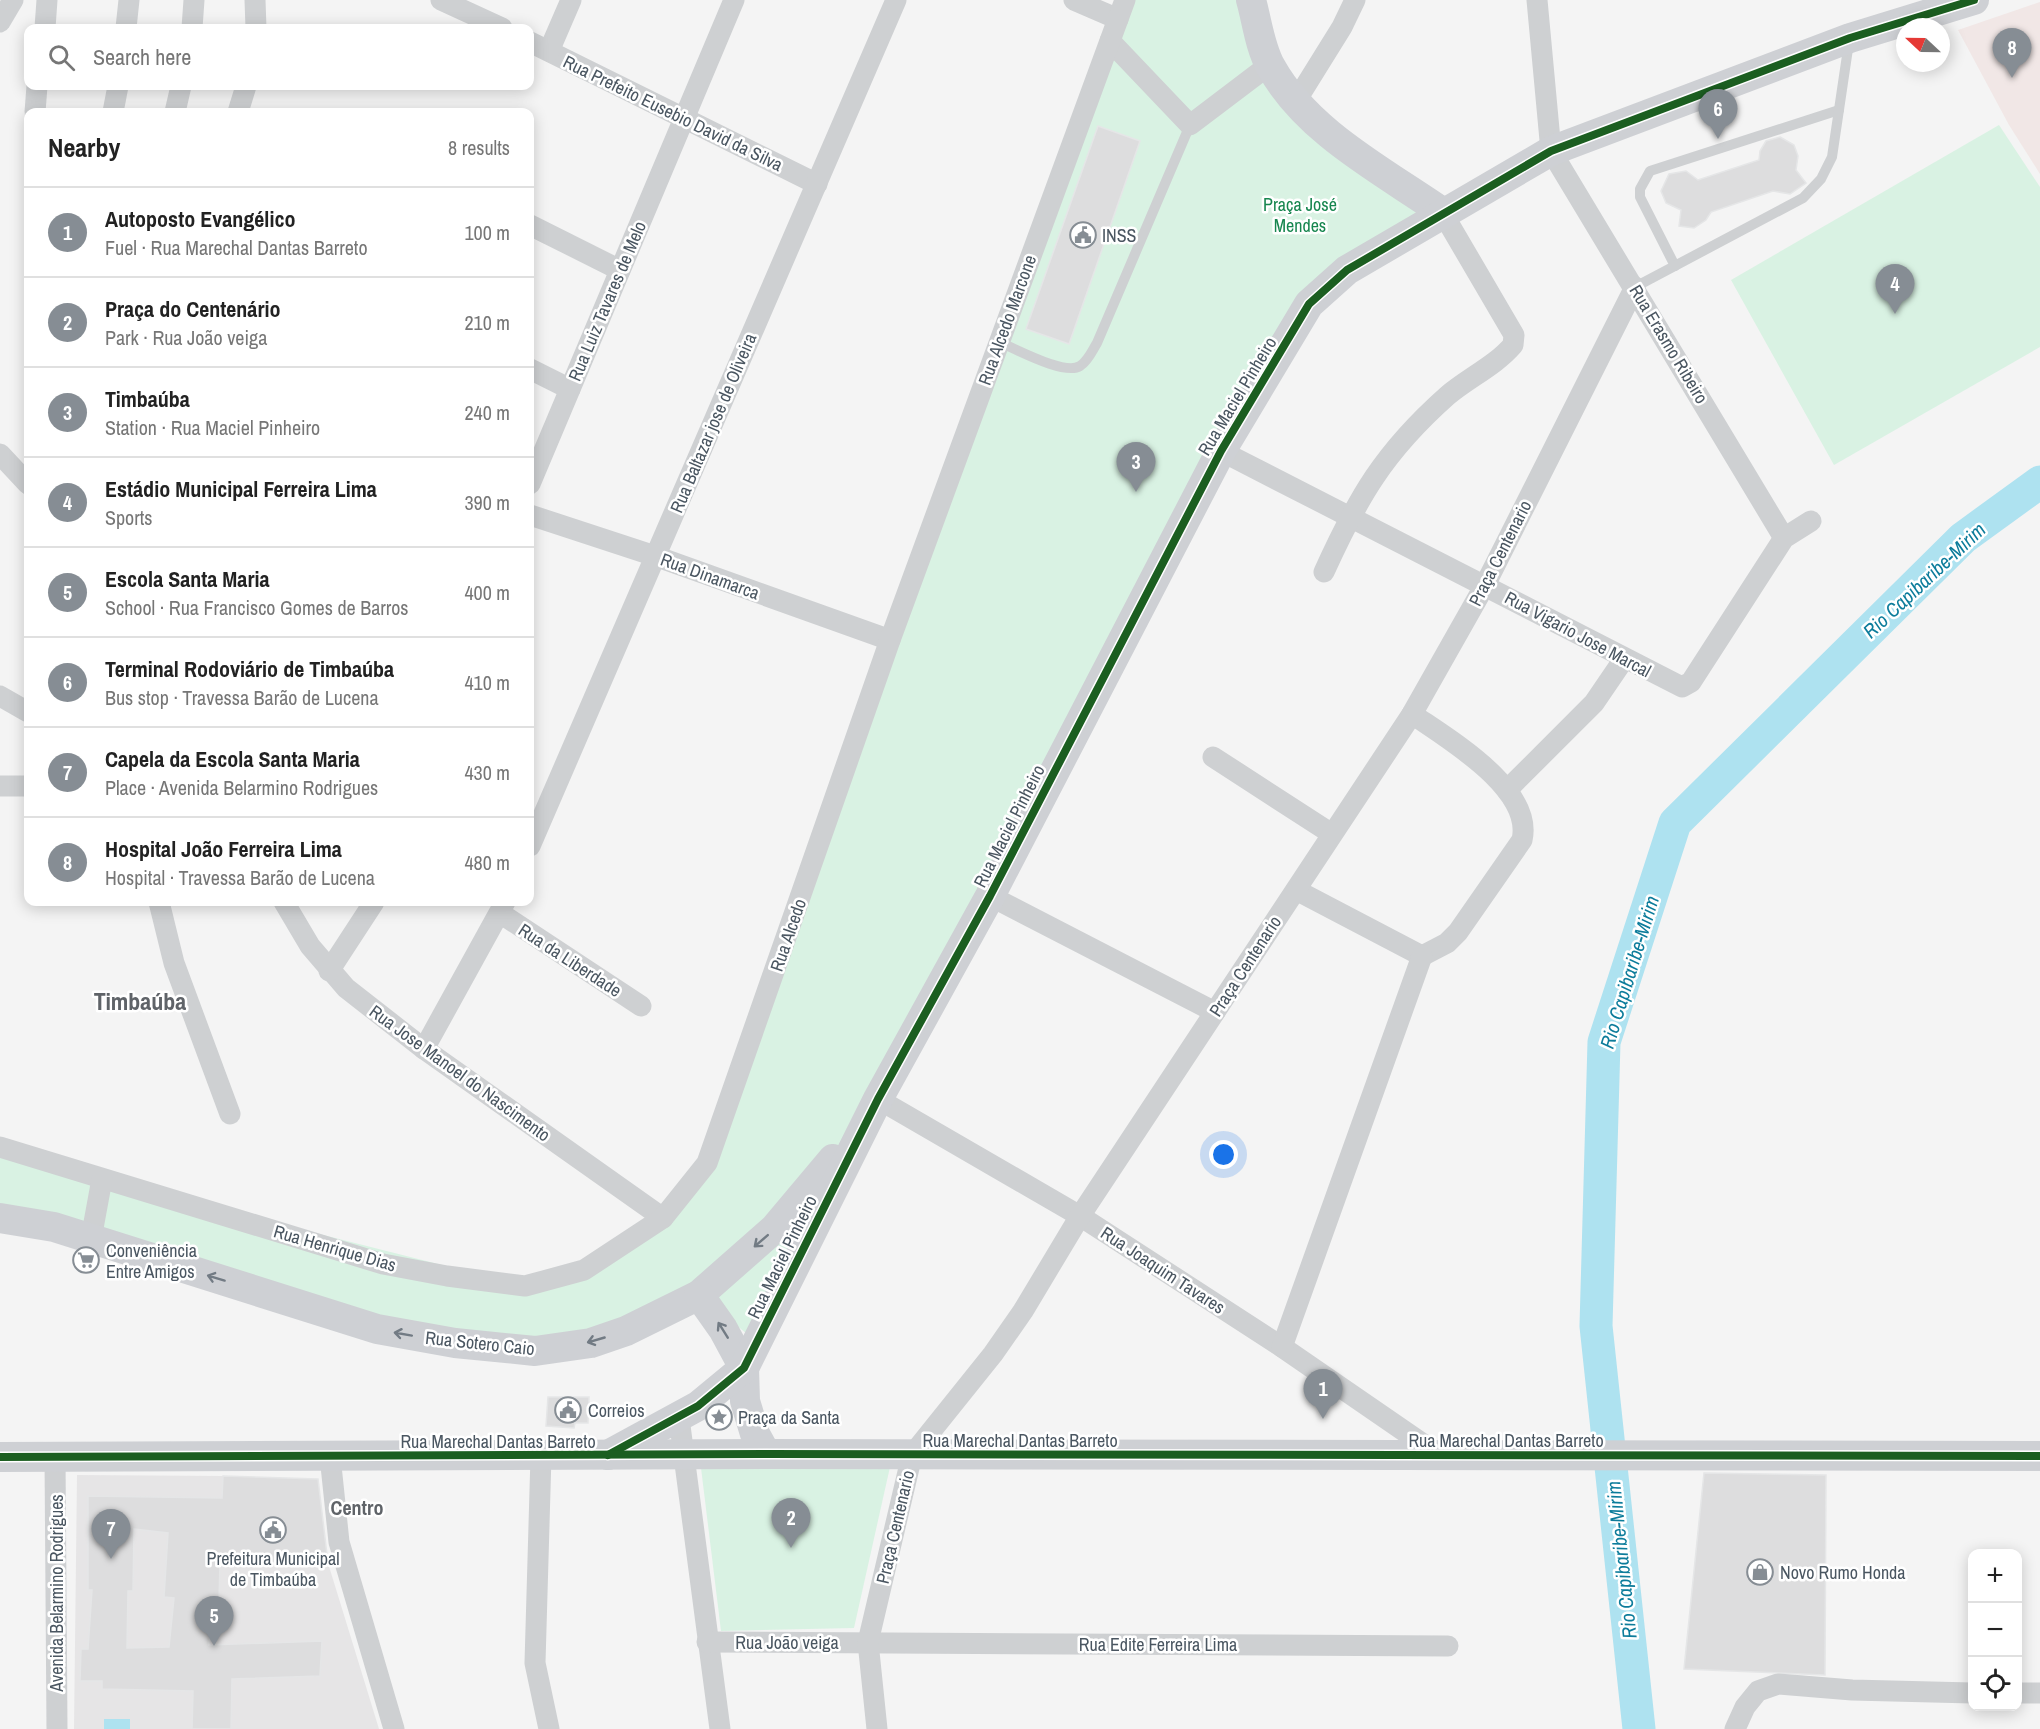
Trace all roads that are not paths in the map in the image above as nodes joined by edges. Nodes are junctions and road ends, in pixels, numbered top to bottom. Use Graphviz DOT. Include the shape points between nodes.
graph roads {
  1 [pos="14,0"];
  2 [pos="47,0"];
  3 [pos="129,0"];
  4 [pos="194,0"];
  5 [pos="255,0"];
  6 [pos="441,0"];
  7 [pos="571,0"];
  8 [pos="734,0"];
  9 [pos="896,0"];
  10 [pos="1074,0"];
  11 [pos="1251,0"];
  12 [pos="1355,0"];
  13 [pos="1537,0"];
  14 [pos="1974,0"];
  15 [pos="1121,10"];
  16 [pos="0,22"];
  17 [pos="45,24"];
  18 [pos="126,24"];
  19 [pos="192,24"];
  20 [pos="256,24"];
  21 [pos="493,24"];
  22 [pos="1850,38"];
  23 [pos="1110,41"];
  24 [pos="534,44"];
  25 [pos="549,51"];
  26 [pos="1269,65"];
  27 [pos="37,90"];
  28 [pos="117,90"];
  29 [pos="180,90"];
  30 [pos="245,90"];
  31 [pos="1296,101"];
  32 [pos="35,108"];
  33 [pos="114,108"];
  34 [pos="176,108"];
  35 [pos="239,108"];
  36 [pos="1839,110"];
  37 [pos="684,118"];
  38 [pos="1190,126"];
  39 [pos="1551,151"];
  40 [pos="817,184"];
  41 [pos="1442,212"];
  42 [pos="534,227"];
  43 [pos="1675,266"];
  44 [pos="620,270"];
  45 [pos="1635,287"];
  46 [pos="999,342"];
  47 [pos="534,371"];
  48 [pos="570,388"];
  49 [pos="1221,451"];
  50 [pos="0,454"];
  51 [pos="534,474"];
  52 [pos="24,480"];
  53 [pos="534,516"];
  54 [pos="1349,517"];
  55 [pos="1811,521"];
  56 [pos="1784,538"];
  57 [pos="655,556"];
  58 [pos="1324,572"];
  59 [pos="1485,585"];
  60 [pos="890,640"];
  61 [pos="1624,659"];
  62 [pos="0,696"];
  63 [pos="24,710"];
  64 [pos="1412,714"];
  65 [pos="1213,757"];
  66 [pos="0,786"];
  67 [pos="24,786"];
  68 [pos="1507,790"];
  69 [pos="1332,834"];
  70 [pos="534,837"];
  71 [pos="1296,890"];
  72 [pos="990,896"];
  73 [pos="160,906"];
  74 [pos="371,906"];
  75 [pos="292,907"];
  76 [pos="503,908"];
  77 [pos="1422,956"];
  78 [pos="329,971"];
  79 [pos="640,1006"];
  80 [pos="1215,1012"];
  81 [pos="424,1049"];
  82 [pos="878,1099"];
  83 [pos="230,1114"];
  84 [pos="0,1147"];
  85 [pos="102,1179"];
  86 [pos="1080,1216"];
  87 [pos="0,1218"];
  88 [pos="663,1218"];
  89 [pos="91,1239"];
  90 [pos="699,1295"];
  91 [pos="1282,1347"];
  92 [pos="744,1368"];
  93 [pos="679,1418"];
  94 [pos="766,1454"];
  95 [pos="608,1455"];
  96 [pos="686,1455"];
  97 [pos="912,1455"];
  98 [pos="1439,1455"];
  99 [pos="330,1456"];
  100 [pos="542,1456"];
  101 [pos="2040,1456"];
  102 [pos="0,1457"];
  103 [pos="55,1457"];
  104 [pos="707,1642"];
  105 [pos="868,1642"];
  106 [pos="1448,1646"];
  107 [pos="1968,1693"];
  108 [pos="2022,1693"];
  109 [pos="2040,1693"];
  110 [pos="57,1729"];
  111 [pos="394,1729"];
  112 [pos="549,1729"];
  113 [pos="720,1729"];
  114 [pos="877,1729"];
  115 [pos="1735,1729"];
  1 -- 16 [label="street"];
  2 -- 17 [label="street"];
  3 -- 18 [label="street"];
  4 -- 19 [label="street"];
  5 -- 20 [label="street"];
  6 -- 21 [label="street"];
  7 -- 25 [label="street"];
  8 -- 37 [label="street, Rua Luiz Tavares de Melo"];
  9 -- 40 [label="street, Rua Baltazar jose de Oliveira"];
  10 -- 15 [label="street"];
  11 -- 26 [label="street"];
  12 -- 31 [label="street"];
  13 -- 39 [label="street"];
  14 -- 22 [label="street, Rua Maciel Pinheiro"];
  15 -- 23 [label="street, Rua Alcedo Marcone"];
  22 -- 36 [label="lane"];
  22 -- 39 [label="street, Rua Maciel Pinheiro"];
  23 -- 38 [label="street"];
  23 -- 46 [label="street, Rua Alcedo Marcone"];
  24 -- 25 [label="street, Rua Prefeito Eusebio David da Silva"];
  25 -- 37 [label="street, Rua Prefeito Eusebio David da Silva"];
  26 -- 31 [label="street"];
  26 -- 38 [label="street"];
  27 -- 32 [label="street"];
  28 -- 33 [label="street"];
  29 -- 34 [label="street"];
  30 -- 35 [label="street"];
  31 -- 41 [label="street" via="1334,137"];
  36 -- 43 [label="lane" via="1832,157 1821,179 1803,198"];
  36 -- 43 [label="lane" via="1650,171 1640,197"];
  37 -- 40 [label="street, Rua Prefeito Eusebio David da Silva"];
  37 -- 44 [label="street, Rua Luiz Tavares de Melo"];
  38 -- 46 [label="lane" via="1088,359 1066,370"];
  39 -- 41 [label="street, Rua Maciel Pinheiro"];
  39 -- 45 [label="street, Rua Erasmo Ribeiro"];
  40 -- 57 [label="street, Rua Baltazar jose de Oliveira"];
  41 -- 49 [label="street, Rua Maciel Pinheiro" via="1347,270 1310,304"];
  41 -- 54 [label="street" via="1514,335 1513,345 1407,434 1378,468"];
  42 -- 44 [label="street"];
  43 -- 45 [label="lane"];
  44 -- 48 [label="street, Rua Luiz Tavares de Melo"];
  45 -- 56 [label="street, Rua Erasmo Ribeiro"];
  45 -- 59 [label="street, Praça Centenario"];
  46 -- 60 [label="street, Rua Alcedo Marcone"];
  47 -- 48 [label="street"];
  48 -- 51 [label="street, Rua Luiz Tavares de Melo"];
  49 -- 54 [label="street, Rua Vigario Jose Marcal"];
  49 -- 72 [label="street, Rua Maciel Pinheiro"];
  50 -- 52 [label="street"];
  53 -- 57 [label="street, Rua Dinamarca"];
  54 -- 58 [label="street"];
  54 -- 59 [label="street, Rua Vigario Jose Marcal"];
  55 -- 56 [label="street, Rua Vigario Jose Marcal"];
  56 -- 61 [label="street, Rua Vigario Jose Marcal" via="1686,686 1676,685"];
  57 -- 60 [label="street, Rua Dinamarca"];
  57 -- 70 [label="street, Rua Baltazar jose de Oliveira"];
  59 -- 61 [label="street, Rua Vigario Jose Marcal"];
  59 -- 64 [label="street, Praça Centenario"];
  60 -- 88 [label="street, Rua Alcedo" via="707,1163"];
  61 -- 68 [label="street" via="1594,703"];
  62 -- 63 [label="street"];
  64 -- 68 [label="street" via="1485,767"];
  64 -- 69 [label="street, Praça Centenario"];
  65 -- 69 [label="street"];
  66 -- 67 [label="street"];
  68 -- 77 [label="street" via="1521,815 1522,840 1447,943"];
  69 -- 71 [label="street, Praça Centenario"];
  71 -- 77 [label="street"];
  71 -- 80 [label="street, Praça Centenario"];
  72 -- 80 [label="street"];
  72 -- 82 [label="street, Rua Maciel Pinheiro"];
  73 -- 83 [label="street" via="177,971"];
  74 -- 78 [label="street"];
  75 -- 78 [label="street, Rua Jose Manoel do Nascimento" via="310,946"];
  76 -- 79 [label="street, Rua da Liberdade"];
  76 -- 81 [label="street"];
  77 -- 91 [label="street"];
  78 -- 81 [label="street, Rua Jose Manoel do Nascimento"];
  80 -- 86 [label="street, Praça Centenario"];
  81 -- 88 [label="street, Rua Jose Manoel do Nascimento"];
  82 -- 86 [label="street, Rua Joaquim Tavares"];
  82 -- 90 [label="street, Rua Sotero Caio, one-way" via="827,1168 775,1228"];
  82 -- 92 [label="street, Rua Maciel Pinheiro"];
  84 -- 85 [label="street, Rua Henrique Dias"];
  85 -- 88 [label="street, Rua Henrique Dias" via="383,1264 525,1286 584,1270"];
  85 -- 89 [label="street"];
  86 -- 91 [label="street, Rua Joaquim Tavares"];
  86 -- 97 [label="street, Praça Centenario" via="993,1354"];
  87 -- 89 [label="street, Rua Sotero Caio" via="54,1227"];
  90 -- 89 [label="street, Rua Sotero Caio, one-way" via="626,1331 591,1343 535,1351 455,1343 377,1329"];
  92 -- 90 [label="street, one-way"];
  91 -- 98 [label="street, Rua Joaquim Tavares"];
  92 -- 93 [label="street, Rua Maciel Pinheiro"];
  92 -- 94 [label="street" via="745,1401"];
  93 -- 95 [label="street, Rua Maciel Pinheiro"];
  93 -- 96 [label="street"];
  94 -- 96 [label="street, Rua Marechal Dantas Barreto"];
  94 -- 97 [label="street, Rua Marechal Dantas Barreto"];
  95 -- 96 [label="street, Rua Marechal Dantas Barreto"];
  95 -- 100 [label="street, Rua Marechal Dantas Barreto"];
  96 -- 104 [label="street"];
  97 -- 98 [label="street, Rua Marechal Dantas Barreto"];
  97 -- 105 [label="street, Praça Centenario"];
  98 -- 101 [label="street, Rua Marechal Dantas Barreto"];
  99 -- 100 [label="street, Rua Marechal Dantas Barreto"];
  99 -- 103 [label="street, Rua Marechal Dantas Barreto"];
  99 -- 111 [label="street" via="339,1542"];
  100 -- 112 [label="street" via="535,1639 537,1682"];
  102 -- 103 [label="street, Rua Marechal Dantas Barreto"];
  103 -- 110 [label="street, Avenida Belarmino Rodrigues"];
  104 -- 105 [label="street, Rua João veiga"];
  104 -- 113 [label="street"];
  105 -- 106 [label="street, Rua Edite Ferreira Lima"];
  105 -- 114 [label="street, Praça Centenario"];
  107 -- 115 [label="street" via="1778,1684 1758,1691"];
  108 -- 109 [label="street"];
}
